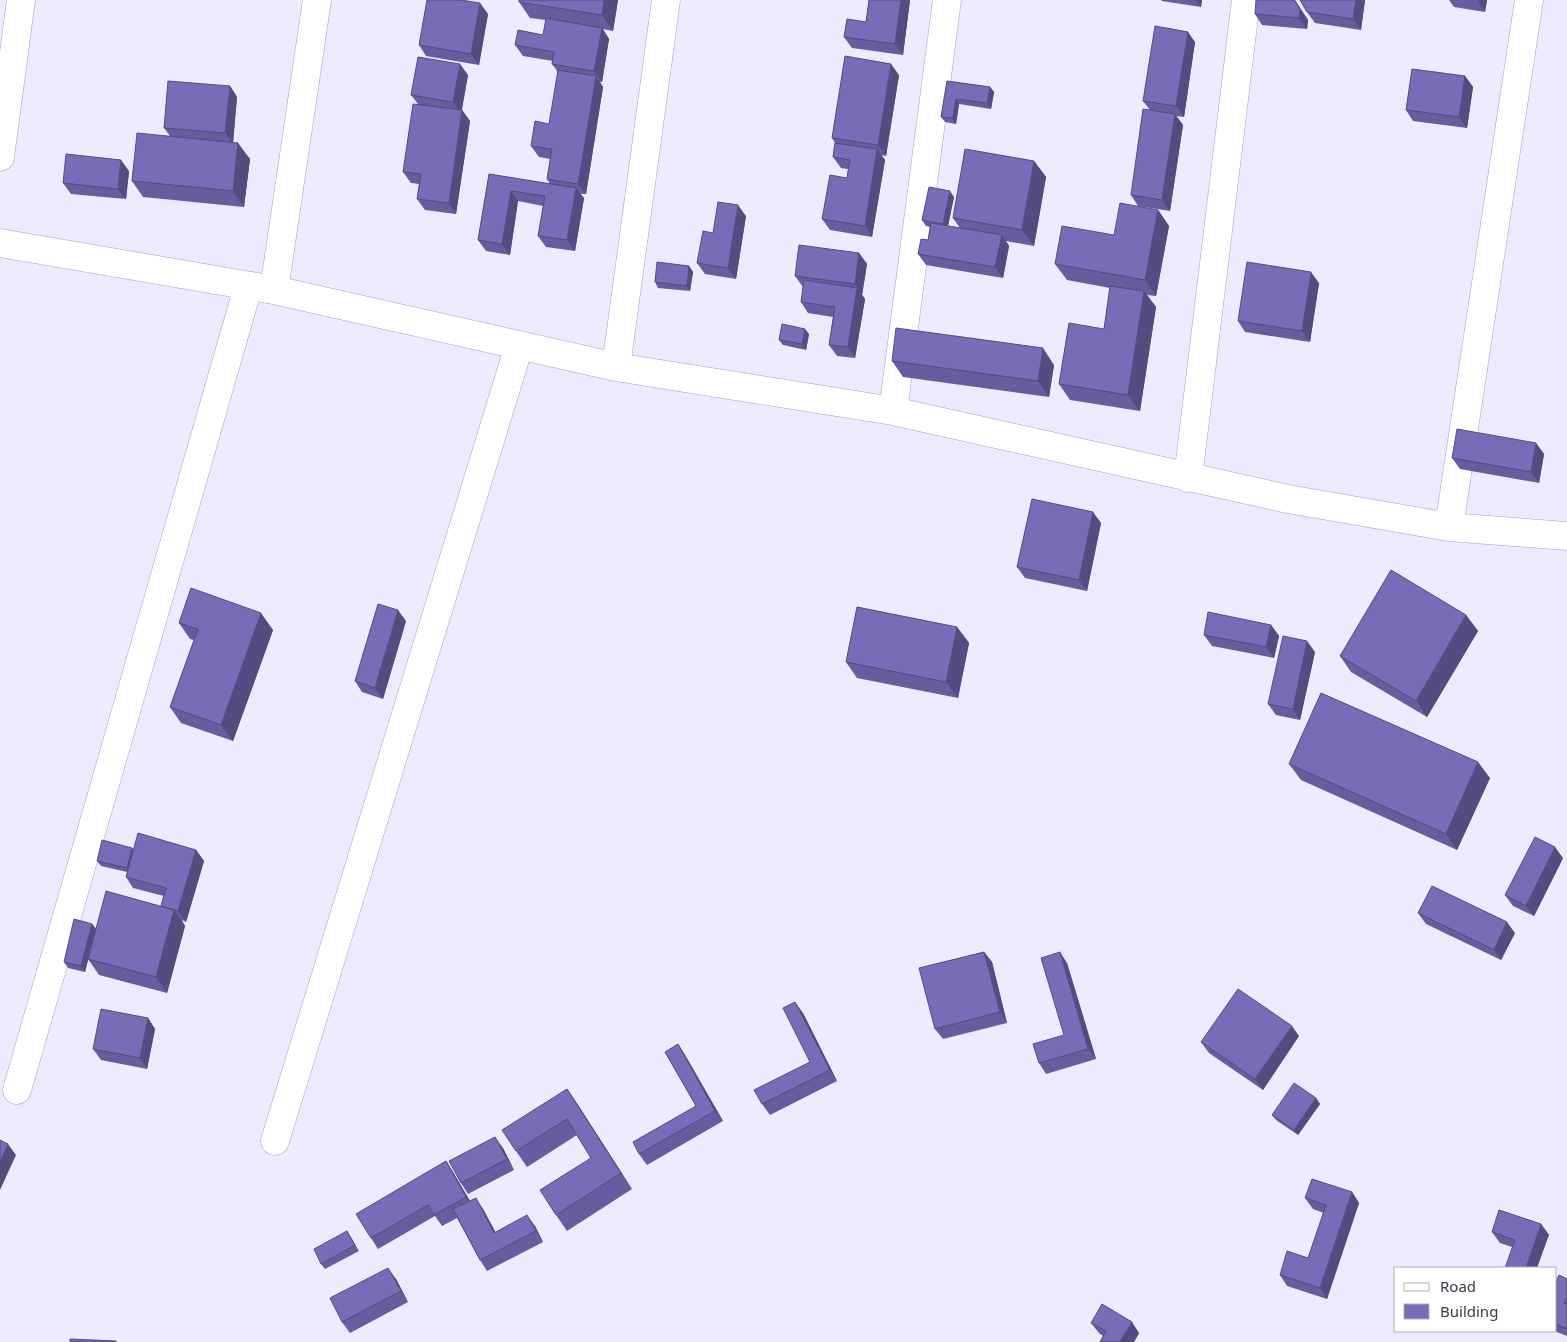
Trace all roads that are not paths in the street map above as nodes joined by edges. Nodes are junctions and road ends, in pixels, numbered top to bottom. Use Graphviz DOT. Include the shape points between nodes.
graph roads {
  1 [pos="22,0"];
  2 [pos="317,0"];
  3 [pos="666,0"];
  4 [pos="946,0"];
  5 [pos="1246,0"];
  6 [pos="1529,0"];
  7 [pos="0,157"];
  8 [pos="0,243"];
  9 [pos="261,289"];
  10 [pos="519,346"];
  11 [pos="616,367"];
  12 [pos="894,411"];
  13 [pos="1188,478"];
  14 [pos="1449,527"];
  15 [pos="1567,536"];
  16 [pos="17,1090"];
  17 [pos="275,1141"];
  1 -- 7 [label="street"];
  2 -- 9 [label="street"];
  3 -- 11 [label="street"];
  4 -- 12 [label="street"];
  5 -- 13 [label="street"];
  6 -- 14 [label="street"];
  8 -- 9 [label="street"];
  9 -- 10 [label="street"];
  9 -- 16 [label="street"];
  10 -- 11 [label="street"];
  10 -- 17 [label="street"];
  11 -- 12 [label="street"];
  12 -- 13 [label="street"];
  13 -- 14 [label="street"];
  14 -- 15 [label="street"];
}
